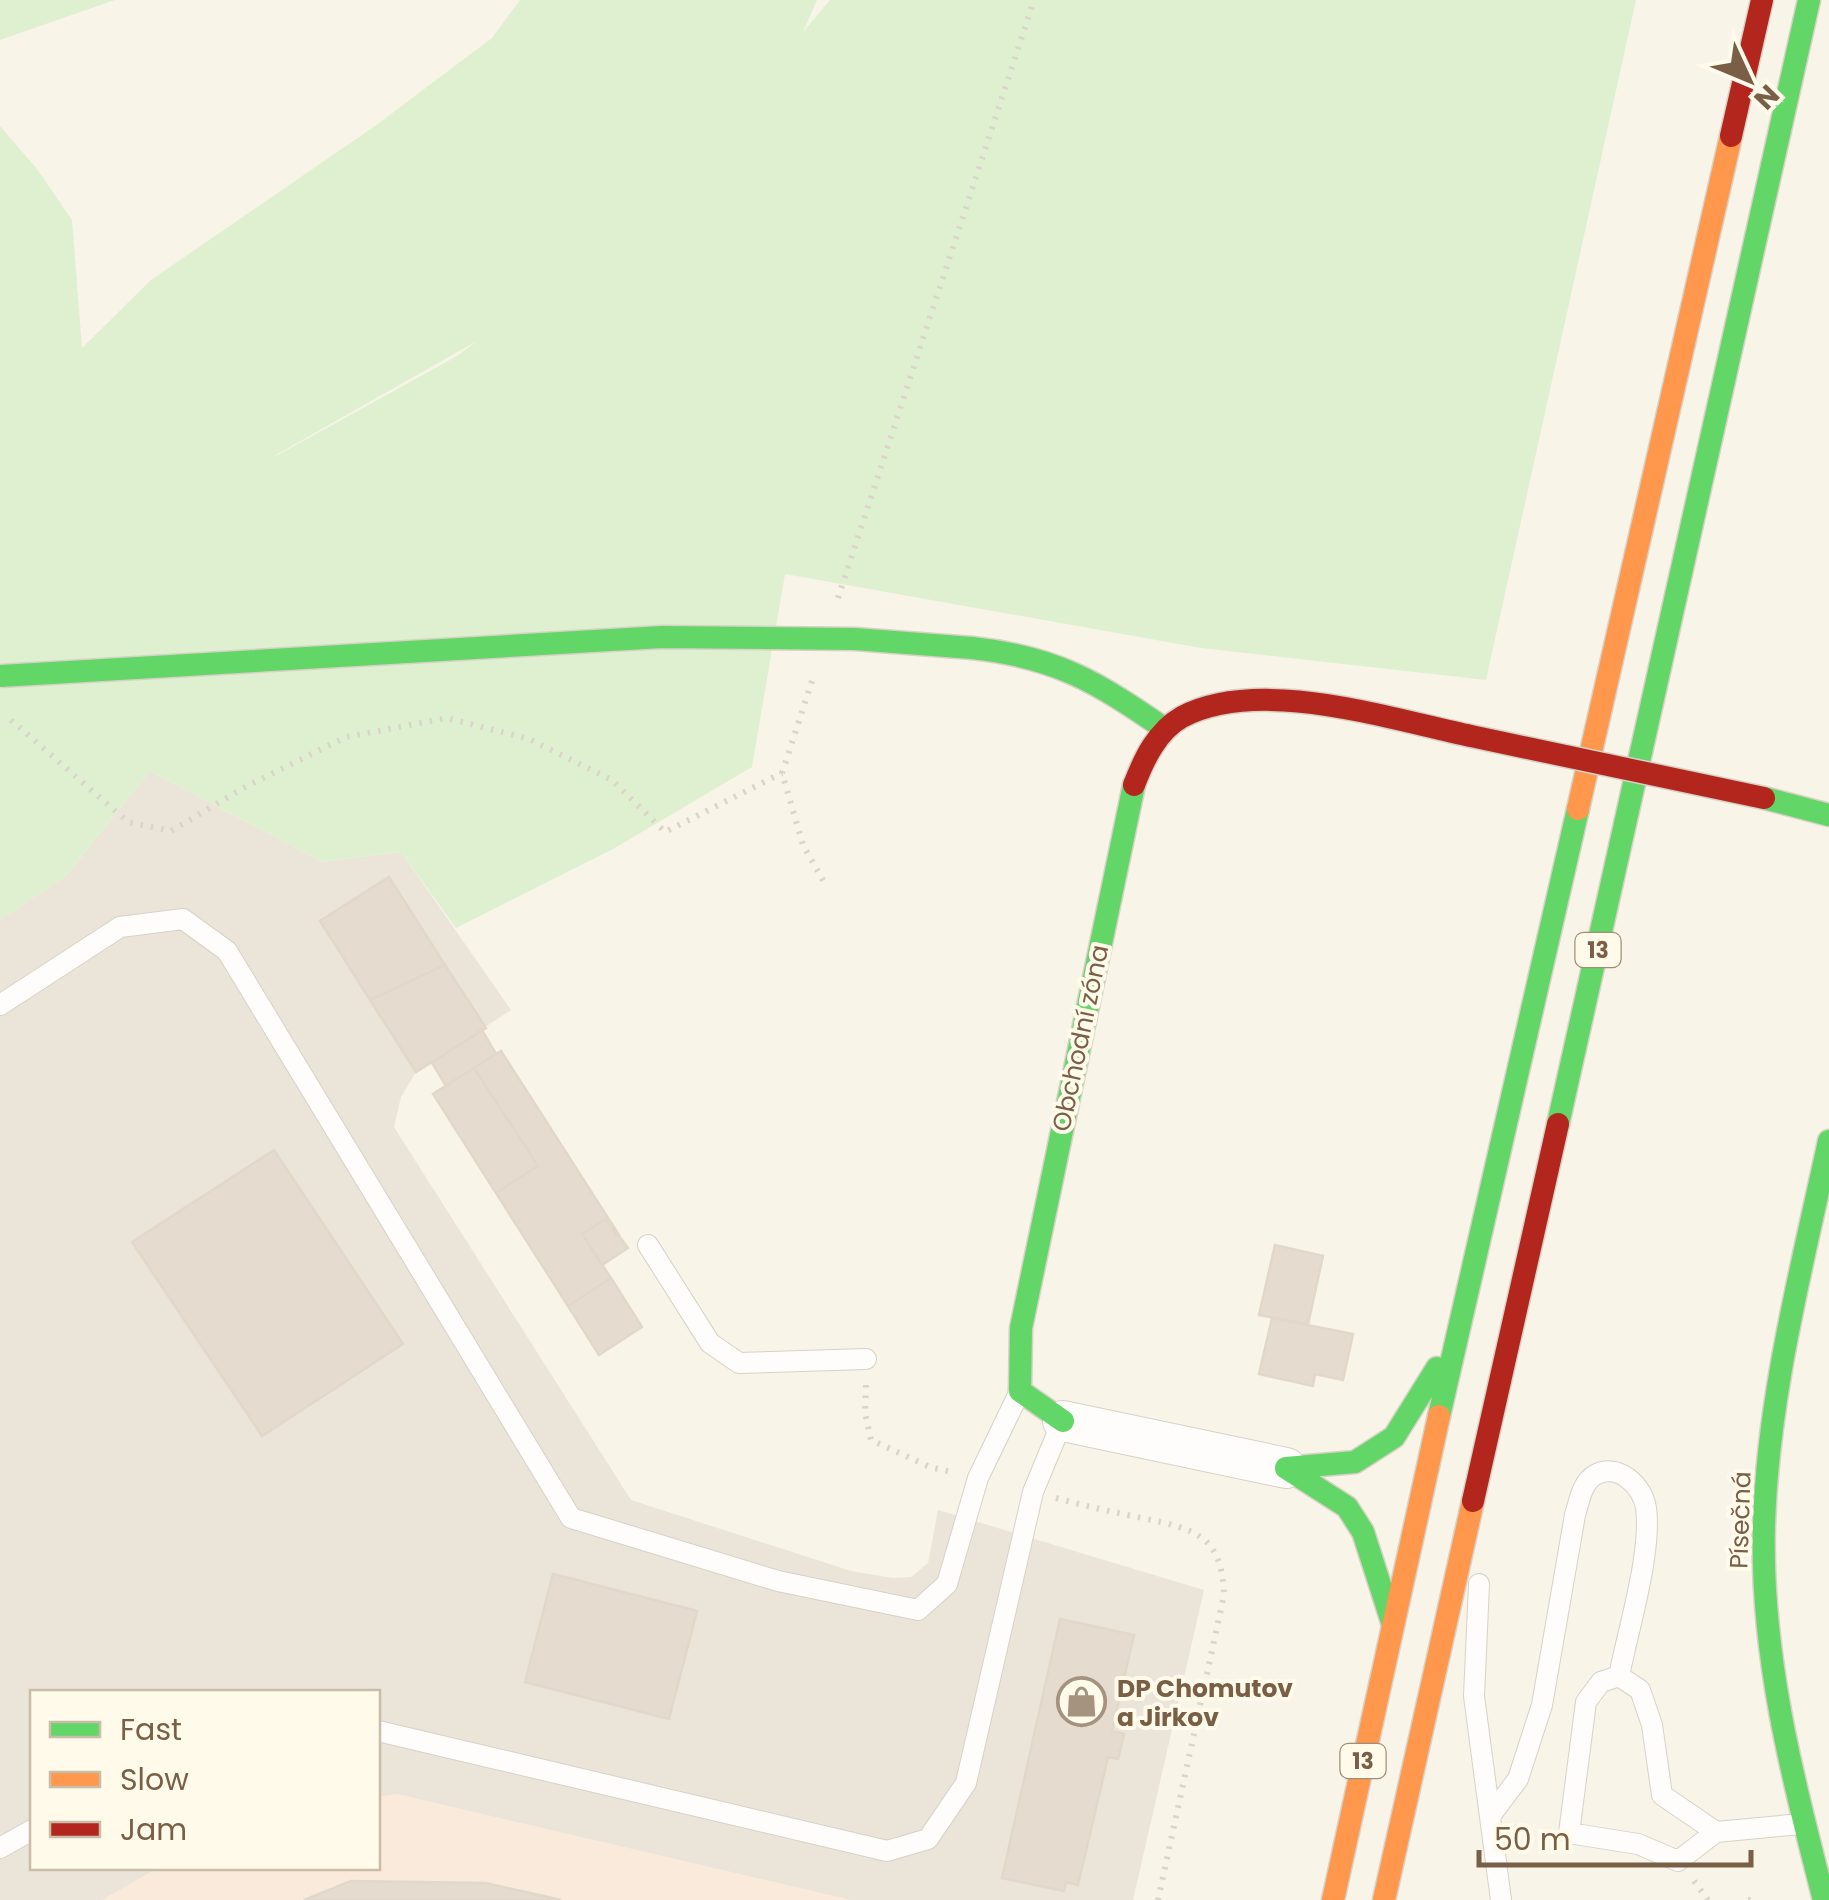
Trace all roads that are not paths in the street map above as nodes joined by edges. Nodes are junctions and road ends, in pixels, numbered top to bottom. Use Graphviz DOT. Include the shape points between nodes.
graph roads {
  1 [pos="1762,0"];
  2 [pos="1810,0"];
  3 [pos="0,676"];
  4 [pos="1165,729"];
  5 [pos="1829,815"];
  6 [pos="0,1005"];
  7 [pos="1829,1141"];
  8 [pos="648,1246"];
  9 [pos="1465,1314"];
  10 [pos="866,1359"];
  11 [pos="1020,1391"];
  12 [pos="1062,1421"];
  13 [pos="1483,1466"];
  14 [pos="1286,1468"];
  15 [pos="1392,1622"];
  16 [pos="1619,1676"];
  17 [pos="380,1731"];
  18 [pos="1490,1816"];
  19 [pos="1803,1824"];
  20 [pos="30,1831"];
  21 [pos="1716,1832"];
  22 [pos="0,1848"];
  23 [pos="1333,1900"];
  24 [pos="1384,1900"];
  25 [pos="1502,1900"];
  26 [pos="1824,1900"];
  1 -- 9 [label="main road, 13"];
  2 -- 13 [label="main road, 13"];
  3 -- 4 [label="main road, bridge" via="662,637 855,639 1025,654 1108,689"];
  4 -- 5 [label="main road, bridge" via="1215,706 1308,703"];
  4 -- 11 [label="main road, Obchodní zóna" via="1142,760 1120,851 1021,1328"];
  6 -- 11 [label="lane" via="120,927 184,918 228,952 571,1518 778,1581 918,1610 947,1584 978,1478"];
  7 -- 19 [label="main road, Písečná" via="1774,1406 1764,1525 1772,1660"];
  8 -- 10 [label="lane" via="710,1343 738,1363"];
  9 -- 14 [label="main road" via="1394,1437 1355,1462"];
  9 -- 15 [label="main road, 13"];
  11 -- 12 [label="main road"];
  12 -- 14 [label="street"];
  12 -- 17 [label="lane" via="1033,1492 966,1783 928,1839 887,1851"];
  13 -- 18 [label="lane" via="1474,1696"];
  13 -- 24 [label="main road, 13"];
  14 -- 15 [label="main road" via="1346,1507 1363,1532"];
  15 -- 23 [label="main road, 13"];
  16 -- 18 [label="lane" via="1646,1506 1630,1479 1604,1472 1585,1485 1574,1516 1542,1705 1518,1780"];
  16 -- 21 [label="lane" via="1640,1690 1662,1795"];
  16 -- 21 [label="lane" via="1601,1682 1586,1702 1569,1833 1638,1844 1678,1861"];
  18 -- 25 [label="lane"];
  19 -- 21 [label="lane"];
  19 -- 26 [label="main road, Písečná"];
  20 -- 22 [label="lane"];
}
